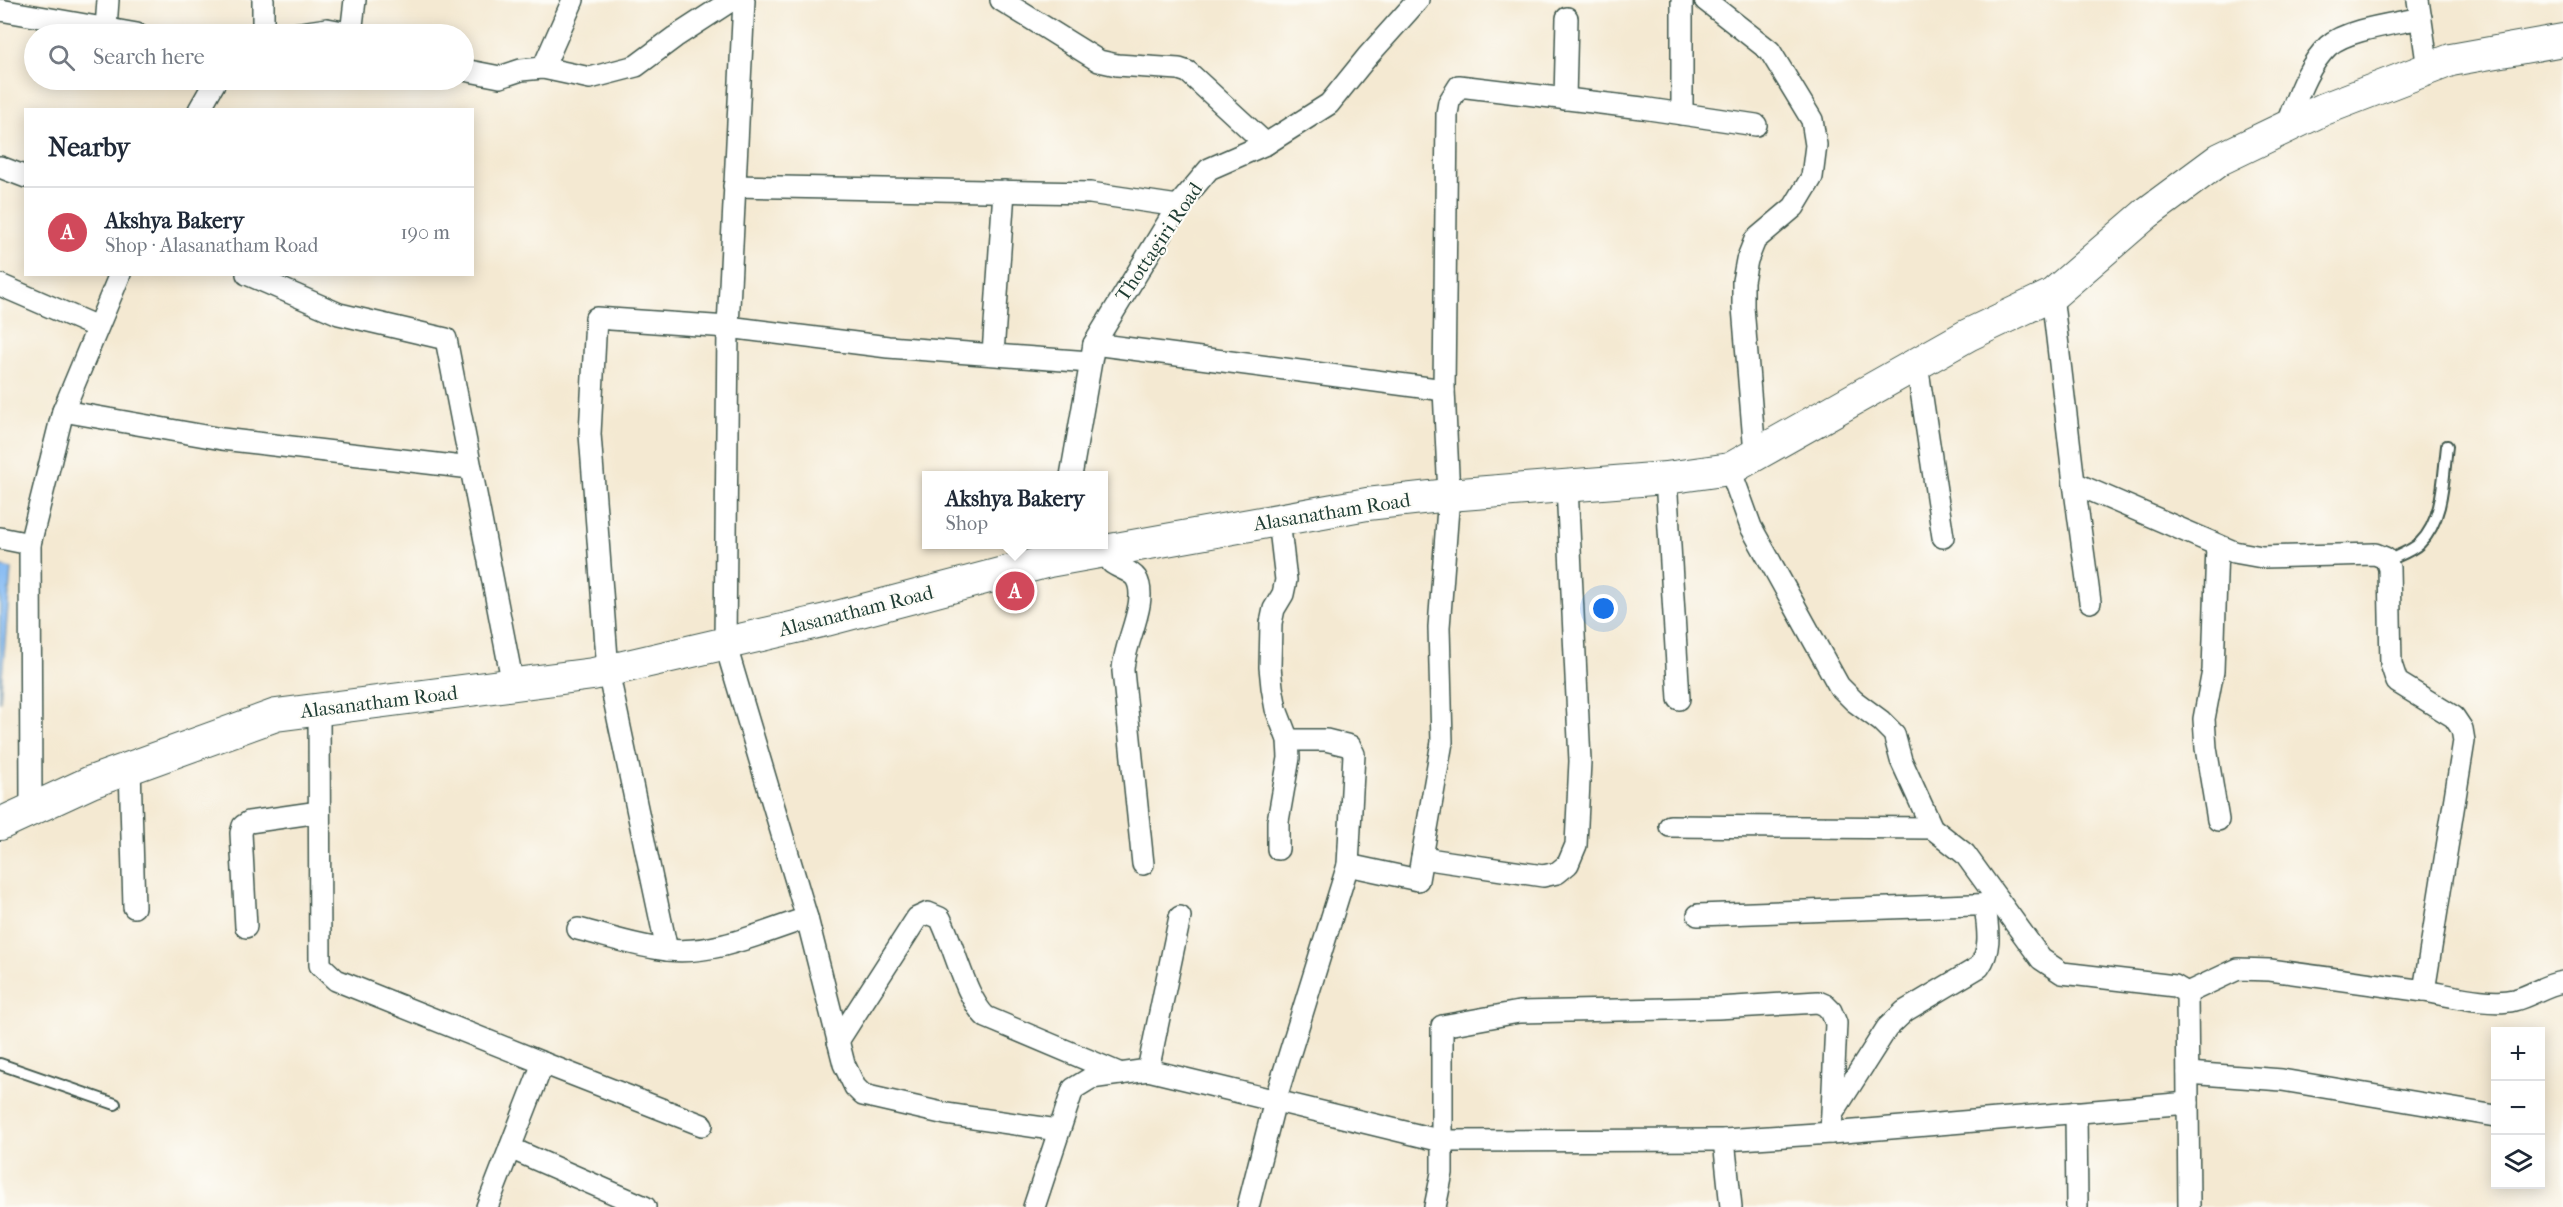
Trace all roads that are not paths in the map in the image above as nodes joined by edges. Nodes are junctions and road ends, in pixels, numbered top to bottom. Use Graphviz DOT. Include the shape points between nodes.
graph roads {
  1 [pos="108,0"];
  2 [pos="263,0"];
  3 [pos="355,0"];
  4 [pos="573,0"];
  5 [pos="732,0"];
  6 [pos="744,0"];
  7 [pos="1001,0"];
  8 [pos="1418,0"];
  9 [pos="1682,0"];
  10 [pos="1705,0"];
  11 [pos="2419,9"];
  12 [pos="0,10"];
  13 [pos="1567,18"];
  14 [pos="82,24"];
  15 [pos="106,24"];
  16 [pos="263,24"];
  17 [pos="353,24"];
  18 [pos="2563,40"];
  19 [pos="543,68"];
  20 [pos="2428,69"];
  21 [pos="474,72"];
  22 [pos="211,90"];
  23 [pos="1565,99"];
  24 [pos="201,108"];
  25 [pos="1682,114"];
  26 [pos="1756,125"];
  27 [pos="2285,128"];
  28 [pos="1266,144"];
  29 [pos="0,167"];
  30 [pos="24,176"];
  31 [pos="734,186"];
  32 [pos="1004,191"];
  33 [pos="1178,206"];
  34 [pos="119,276"];
  35 [pos="252,276"];
  36 [pos="0,285"];
  37 [pos="2052,295"];
  38 [pos="97,327"];
  39 [pos="728,327"];
  40 [pos="1092,353"];
  41 [pos="993,354"];
  42 [pos="1917,364"];
  43 [pos="1444,390"];
  44 [pos="63,411"];
  45 [pos="2447,446"];
  46 [pos="1743,461"];
  47 [pos="471,468"];
  48 [pos="1072,471"];
  49 [pos="1666,478"];
  50 [pos="2074,483"];
  51 [pos="1567,486"];
  52 [pos="1449,495"];
  53 [pos="1279,520"];
  54 [pos="1943,537"];
  55 [pos="0,538"];
  56 [pos="30,544"];
  57 [pos="2217,545"];
  58 [pos="1108,550"];
  59 [pos="1058,552"];
  60 [pos="2387,561"];
  61 [pos="2090,602"];
  62 [pos="725,644"];
  63 [pos="608,671"];
  64 [pos="513,685"];
  65 [pos="1679,699"];
  66 [pos="319,709"];
  67 [pos="1288,740"];
  68 [pos="130,768"];
  69 [pos="31,808"];
  70 [pos="319,812"];
  71 [pos="2218,820"];
  72 [pos="0,824"];
  73 [pos="1670,826"];
  74 [pos="1932,828"];
  75 [pos="1278,849"];
  76 [pos="1422,858"];
  77 [pos="1143,864"];
  78 [pos="1348,865"];
  79 [pos="1993,904"];
  80 [pos="134,907"];
  81 [pos="1698,915"];
  82 [pos="1180,917"];
  83 [pos="807,918"];
  84 [pos="246,927"];
  85 [pos="578,929"];
  86 [pos="667,950"];
  87 [pos="2563,981"];
  88 [pos="2424,991"];
  89 [pos="2187,993"];
  90 [pos="838,1041"];
  91 [pos="543,1063"];
  92 [pos="0,1064"];
  93 [pos="1148,1070"];
  94 [pos="2188,1073"];
  95 [pos="1121,1074"];
  96 [pos="1275,1101"];
  97 [pos="2188,1103"];
  98 [pos="115,1104"];
  99 [pos="2076,1112"];
  100 [pos="2491,1115"];
  101 [pos="1832,1124"];
  102 [pos="702,1125"];
  103 [pos="1058,1130"];
  104 [pos="1442,1140"];
  105 [pos="1724,1140"];
  106 [pos="510,1148"];
  107 [pos="487,1207"];
  108 [pos="645,1207"];
  109 [pos="1034,1207"];
  110 [pos="1248,1207"];
  111 [pos="1435,1207"];
  112 [pos="1731,1207"];
  113 [pos="2077,1207"];
  114 [pos="2189,1207"];
  1 -- 15 [label="street"];
  2 -- 16 [label="street"];
  3 -- 17 [label="street"];
  4 -- 19 [label="street"];
  5 -- 19 [label="street" via="636,66 590,78"];
  6 -- 31 [label="street"];
  7 -- 28 [label="street" via="1099,61 1188,72"];
  8 -- 28 [label="street, Thottagiri Road" via="1329,104"];
  9 -- 25 [label="street"];
  10 -- 46 [label="street" via="1770,51 1812,120 1816,145 1812,177 1794,207 1755,240 1745,270"];
  11 -- 20 [label="street"];
  11 -- 27 [label="street" via="2329,46 2304,81"];
  12 -- 14 [label="street"];
  13 -- 23 [label="street"];
  18 -- 20 [label="main road" via="2451,60"];
  19 -- 21 [label="street" via="500,77"];
  20 -- 27 [label="main road"];
  22 -- 24 [label="street"];
  23 -- 25 [label="street"];
  23 -- 43 [label="street" via="1459,86 1449,102"];
  25 -- 26 [label="street"];
  27 -- 37 [label="main road" via="2220,159 2147,213"];
  28 -- 33 [label="street, Thottagiri Road" via="1209,169"];
  29 -- 30 [label="street"];
  31 -- 32 [label="street"];
  31 -- 39 [label="street"];
  32 -- 33 [label="street" via="1090,193"];
  32 -- 41 [label="street"];
  33 -- 40 [label="street, Thottagiri Road"];
  34 -- 38 [label="street"];
  35 -- 47 [label="street" via="339,314 446,339"];
  36 -- 38 [label="street"];
  37 -- 42 [label="main road"];
  37 -- 50 [label="street"];
  38 -- 44 [label="street"];
  39 -- 41 [label="street" via="888,347"];
  39 -- 62 [label="street"];
  39 -- 63 [label="street" via="596,318 590,434"];
  40 -- 41 [label="street"];
  40 -- 43 [label="street"];
  40 -- 48 [label="street, Thottagiri Road"];
  42 -- 46 [label="main road"];
  42 -- 54 [label="street"];
  43 -- 52 [label="street"];
  44 -- 47 [label="street" via="222,439"];
  44 -- 56 [label="street"];
  45 -- 60 [label="lane" via="2438,512 2430,531 2418,545"];
  46 -- 49 [label="main road, Alasanatham Road"];
  46 -- 74 [label="street" via="1751,527 1839,686 1894,734 1901,760"];
  47 -- 64 [label="street"];
  49 -- 51 [label="main road, Alasanatham Road"];
  49 -- 65 [label="street"];
  50 -- 57 [label="street"];
  50 -- 61 [label="street"];
  51 -- 52 [label="main road, Alasanatham Road"];
  51 -- 76 [label="street" via="1580,761 1576,845 1568,864 1557,873 1543,876"];
  52 -- 53 [label="main road, Alasanatham Road" via="1367,504"];
  52 -- 76 [label="street" via="1439,627 1442,742"];
  53 -- 58 [label="main road, Alasanatham Road"];
  53 -- 67 [label="street" via="1286,580 1271,623 1270,667 1276,709"];
  55 -- 56 [label="street"];
  56 -- 69 [label="street"];
  57 -- 60 [label="street" via="2262,556 2375,554"];
  57 -- 71 [label="street" via="2213,671 2204,719"];
  58 -- 59 [label="main road, Alasanatham Road"];
  58 -- 77 [label="street" via="1112,563 1133,575 1139,590 1140,603 1123,671"];
  59 -- 62 [label="main road, Alasanatham Road"];
  60 -- 88 [label="street" via="2394,676 2397,682 2454,717 2464,741"];
  62 -- 63 [label="main road, Alasanatham Road"];
  62 -- 83 [label="street"];
  63 -- 64 [label="main road, Alasanatham Road"];
  63 -- 86 [label="street"];
  64 -- 66 [label="main road, Alasanatham Road"];
  66 -- 68 [label="main road, Alasanatham Road" via="276,715"];
  66 -- 70 [label="street"];
  67 -- 75 [label="street"];
  67 -- 78 [label="street" via="1326,740 1350,746 1354,754"];
  68 -- 69 [label="main road, Alasanatham Road"];
  68 -- 80 [label="street"];
  69 -- 72 [label="main road, Alasanatham Road"];
  70 -- 84 [label="street" via="243,826"];
  70 -- 91 [label="street" via="320,965 326,973"];
  73 -- 74 [label="street"];
  74 -- 79 [label="street" via="1965,854"];
  76 -- 78 [label="street" via="1418,880"];
  78 -- 96 [label="street"];
  79 -- 81 [label="street"];
  79 -- 89 [label="street" via="2041,959 2062,973 2175,986"];
  79 -- 101 [label="street" via="1989,946 1983,962 1905,1011 1887,1028"];
  82 -- 93 [label="street"];
  83 -- 86 [label="street" via="716,947"];
  83 -- 90 [label="street"];
  85 -- 86 [label="street"];
  87 -- 88 [label="street" via="2506,1001"];
  88 -- 89 [label="street" via="2238,969"];
  89 -- 94 [label="street"];
  90 -- 95 [label="street" via="917,918 928,913 940,918 952,940 971,996 986,1017"];
  90 -- 103 [label="street" via="844,1064 863,1095 946,1114"];
  91 -- 102 [label="street"];
  91 -- 106 [label="street"];
  92 -- 98 [label="lane"];
  93 -- 95 [label="street"];
  93 -- 96 [label="street"];
  94 -- 97 [label="street"];
  94 -- 100 [label="street" via="2282,1080"];
  95 -- 103 [label="street" via="1091,1078 1073,1089"];
  96 -- 104 [label="street"];
  96 -- 110 [label="street"];
  97 -- 99 [label="street"];
  97 -- 114 [label="street"];
  99 -- 101 [label="street"];
  99 -- 113 [label="street"];
  101 -- 104 [label="street" via="1836,1023 1831,1011 1818,1002 1519,1012 1442,1026"];
  101 -- 105 [label="street"];
  103 -- 109 [label="street"];
  104 -- 105 [label="street"];
  104 -- 111 [label="street" via="1442,1173"];
  105 -- 112 [label="street"];
  106 -- 107 [label="street"];
  106 -- 108 [label="street"];
}
